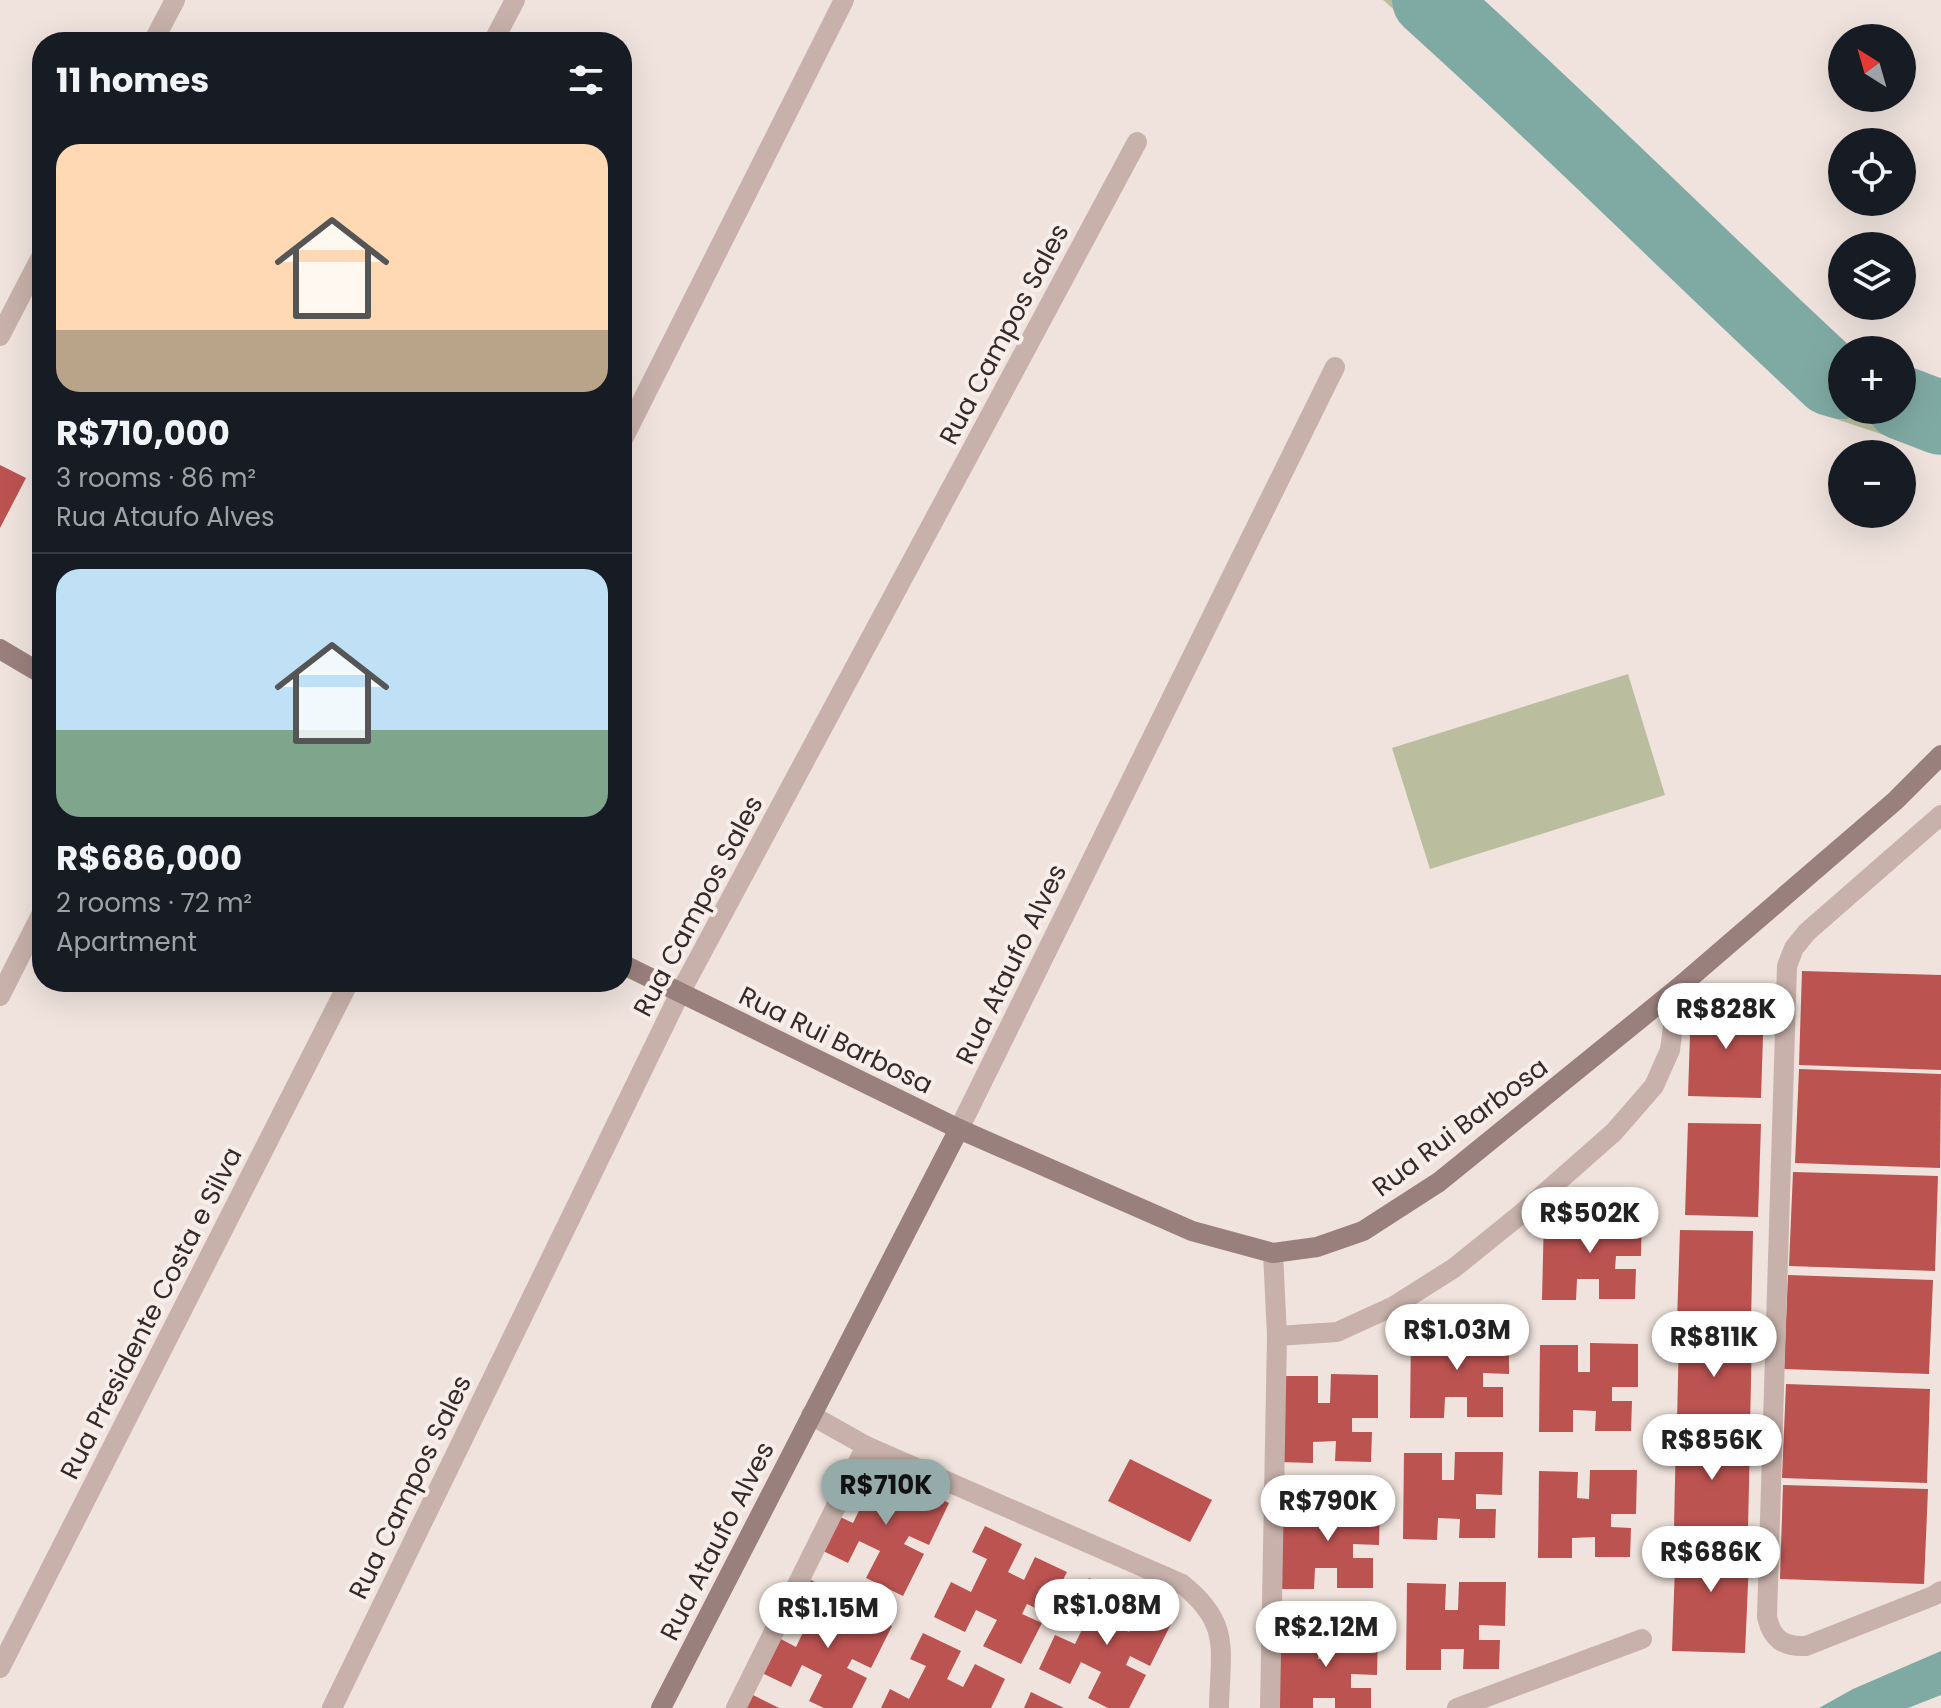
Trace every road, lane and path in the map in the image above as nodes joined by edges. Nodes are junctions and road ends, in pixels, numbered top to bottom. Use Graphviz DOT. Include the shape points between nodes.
graph roads {
  1 [pos="175,0"];
  2 [pos="515,0"];
  3 [pos="844,0"];
  4 [pos="158,32"];
  5 [pos="498,32"];
  6 [pos="1137,142"];
  7 [pos="32,274"];
  8 [pos="0,336"];
  9 [pos="1335,367"];
  10 [pos="632,421"];
  11 [pos="0,649"];
  12 [pos="32,668"];
  13 [pos="1941,755"];
  14 [pos="1941,815"];
  15 [pos="32,933"];
  16 [pos="632,969"];
  17 [pos="1678,988"];
  18 [pos="344,992"];
  19 [pos="680,993"];
  20 [pos="0,996"];
  21 [pos="959,1129"];
  22 [pos="1273,1253"];
  23 [pos="1277,1336"];
  24 [pos="811,1415"];
  25 [pos="866,1446"];
  26 [pos="1941,1591"];
  27 [pos="1642,1639"];
  28 [pos="0,1668"];
  29 [pos="332,1708"];
  30 [pos="661,1708"];
  31 [pos="736,1708"];
  32 [pos="1219,1708"];
  33 [pos="1270,1708"];
  34 [pos="1457,1708"];
  1 -- 4 [label="street"];
  2 -- 5 [label="street"];
  3 -- 10 [label="street"];
  6 -- 19 [label="street, Rua Campos Sales"];
  7 -- 8 [label="street"];
  9 -- 21 [label="street, Rua Ataufo Alves"];
  11 -- 12 [label="street"];
  13 -- 17 [label="street, Rua Rui Barbosa"];
  14 -- 26 [label="street" via="1807,932 1787,966 1767,1617 1780,1642 1806,1646"];
  15 -- 20 [label="street"];
  16 -- 19 [label="street, Rua Rui Barbosa"];
  17 -- 22 [label="street, Rua Rui Barbosa" via="1439,1182 1363,1231 1317,1247"];
  17 -- 23 [label="street" via="1670,1050 1654,1086 1614,1132 1521,1214 1454,1268 1394,1306 1337,1332"];
  18 -- 28 [label="street, Rua Presidente Costa e Silva"];
  19 -- 21 [label="street, Rua Rui Barbosa"];
  19 -- 29 [label="street, Rua Campos Sales"];
  21 -- 22 [label="street, Rua Rui Barbosa" via="1192,1231"];
  21 -- 24 [label="street, Rua Ataufo Alves"];
  22 -- 23 [label="street"];
  23 -- 33 [label="street"];
  24 -- 25 [label="street"];
  24 -- 30 [label="street, Rua Ataufo Alves"];
  25 -- 31 [label="street"];
  25 -- 32 [label="street" via="1182,1584 1213,1614 1220,1633"];
  27 -- 34 [label="street"];
}
